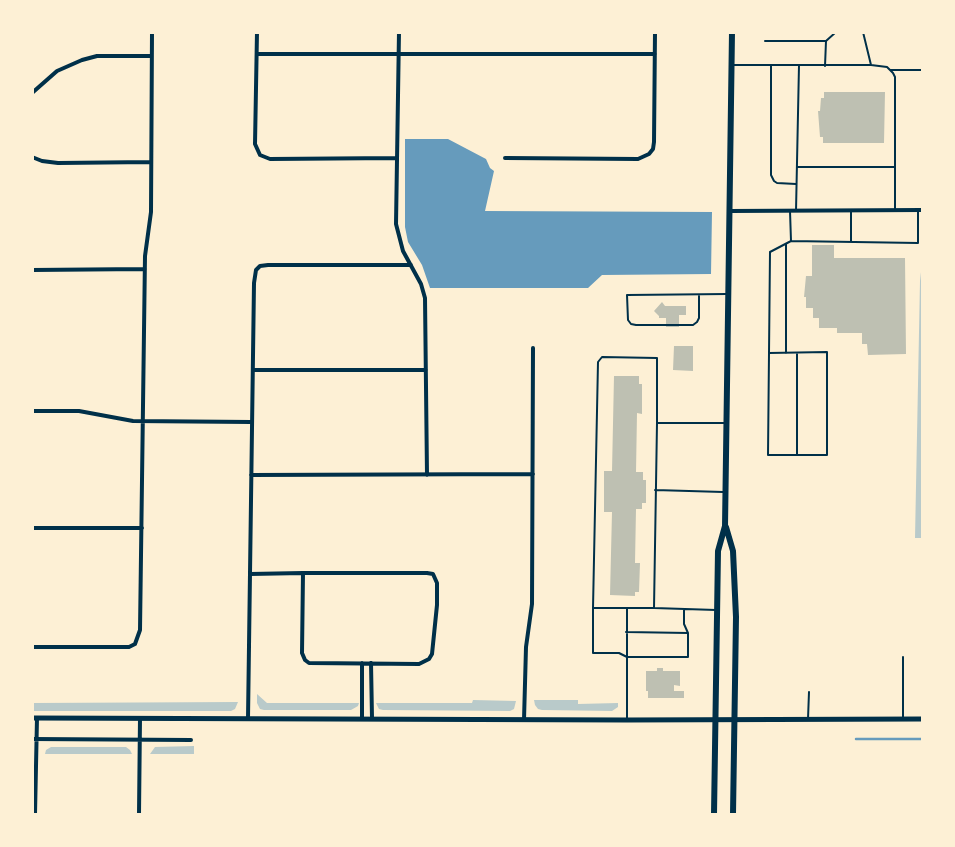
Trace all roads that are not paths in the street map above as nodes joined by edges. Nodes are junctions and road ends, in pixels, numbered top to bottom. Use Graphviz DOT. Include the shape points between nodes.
graph roads {
  1 [pos="152,32"];
  2 [pos="257,32"];
  3 [pos="399,32"];
  4 [pos="655,32"];
  5 [pos="732,32"];
  6 [pos="836,32"];
  7 [pos="863,32"];
  8 [pos="765,41"];
  9 [pos="826,41"];
  10 [pos="257,54"];
  11 [pos="398,54"];
  12 [pos="655,54"];
  13 [pos="152,56"];
  14 [pos="872,65"];
  15 [pos="732,66"];
  16 [pos="771,66"];
  17 [pos="799,66"];
  18 [pos="825,66"];
  19 [pos="891,70"];
  20 [pos="922,70"];
  21 [pos="32,93"];
  22 [pos="32,157"];
  23 [pos="397,158"];
  24 [pos="506,158"];
  25 [pos="151,162"];
  26 [pos="797,167"];
  27 [pos="896,167"];
  28 [pos="796,184"];
  29 [pos="895,210"];
  30 [pos="920,210"];
  31 [pos="730,211"];
  32 [pos="793,211"];
  33 [pos="850,211"];
  34 [pos="791,241"];
  35 [pos="851,241"];
  36 [pos="786,244"];
  37 [pos="411,265"];
  38 [pos="145,269"];
  39 [pos="32,270"];
  40 [pos="728,294"];
  41 [pos="699,295"];
  42 [pos="533,348"];
  43 [pos="769,353"];
  44 [pos="786,353"];
  45 [pos="797,353"];
  46 [pos="253,370"];
  47 [pos="426,370"];
  48 [pos="32,411"];
  49 [pos="144,421"];
  50 [pos="251,422"];
  51 [pos="656,422"];
  52 [pos="727,423"];
  53 [pos="796,455"];
  54 [pos="533,474"];
  55 [pos="251,475"];
  56 [pos="427,475"];
  57 [pos="655,490"];
  58 [pos="726,492"];
  59 [pos="726,526"];
  60 [pos="32,528"];
  61 [pos="142,528"];
  62 [pos="303,573"];
  63 [pos="250,574"];
  64 [pos="593,608"];
  65 [pos="627,608"];
  66 [pos="654,608"];
  67 [pos="684,609"];
  68 [pos="716,610"];
  69 [pos="626,632"];
  70 [pos="688,633"];
  71 [pos="32,647"];
  72 [pos="628,656"];
  73 [pos="903,657"];
  74 [pos="362,663"];
  75 [pos="372,663"];
  76 [pos="809,692"];
  77 [pos="35,718"];
  78 [pos="140,718"];
  79 [pos="248,718"];
  80 [pos="362,718"];
  81 [pos="372,718"];
  82 [pos="903,719"];
  83 [pos="922,719"];
  84 [pos="524,720"];
  85 [pos="627,720"];
  86 [pos="715,720"];
  87 [pos="734,720"];
  88 [pos="808,720"];
  89 [pos="34,739"];
  90 [pos="140,739"];
  91 [pos="191,740"];
  92 [pos="35,814"];
  93 [pos="140,814"];
  94 [pos="714,814"];
  95 [pos="733,814"];
  1 -- 13 [label="street"];
  2 -- 10 [label="street"];
  3 -- 11 [label="street"];
  4 -- 12 [label="street"];
  5 -- 15 [label="main road"];
  6 -- 9 [label="lane"];
  7 -- 14 [label="lane"];
  8 -- 9 [label="lane"];
  9 -- 18 [label="lane"];
  10 -- 11 [label="street"];
  10 -- 23 [label="street" via="255,144 260,155 270,159"];
  11 -- 12 [label="street"];
  11 -- 23 [label="street"];
  12 -- 24 [label="street" via="654,142 649,154 638,159"];
  13 -- 21 [label="street" via="97,56 82,60 57,71"];
  13 -- 25 [label="street"];
  14 -- 18 [label="lane"];
  14 -- 19 [label="lane"];
  15 -- 16 [label="lane"];
  15 -- 31 [label="main road"];
  16 -- 17 [label="lane"];
  16 -- 28 [label="lane" via="771,174 776,183"];
  17 -- 18 [label="lane"];
  17 -- 26 [label="lane"];
  19 -- 20 [label="lane"];
  19 -- 27 [label="lane" via="896,83"];
  22 -- 25 [label="street" via="58,163"];
  23 -- 37 [label="street" via="396,224 403,251"];
  25 -- 38 [label="street" via="151,212"];
  26 -- 27 [label="lane"];
  26 -- 28 [label="lane"];
  27 -- 29 [label="lane"];
  28 -- 32 [label="lane"];
  29 -- 30 [label="street"];
  29 -- 33 [label="street"];
  30 -- 35 [label="lane" via="918,243"];
  31 -- 32 [label="street"];
  31 -- 40 [label="main road"];
  32 -- 33 [label="street"];
  32 -- 34 [label="lane"];
  33 -- 35 [label="lane"];
  34 -- 35 [label="lane"];
  34 -- 36 [label="lane"];
  36 -- 43 [label="lane" via="770,252"];
  36 -- 44 [label="lane"];
  37 -- 46 [label="street" via="260,266 254,276"];
  37 -- 47 [label="street" via="425,298"];
  38 -- 39 [label="street"];
  38 -- 49 [label="street"];
  40 -- 41 [label="lane"];
  40 -- 52 [label="main road"];
  41 -- 41 [label="lane" via="699,318 693,325 636,325 628,320 627,295"];
  42 -- 54 [label="street"];
  43 -- 44 [label="lane"];
  43 -- 53 [label="lane" via="768,455"];
  44 -- 45 [label="lane"];
  45 -- 53 [label="lane"];
  45 -- 53 [label="lane" via="827,352 827,455"];
  46 -- 47 [label="street"];
  46 -- 50 [label="street"];
  47 -- 56 [label="street"];
  48 -- 49 [label="street" via="79,411"];
  49 -- 50 [label="street"];
  49 -- 61 [label="street"];
  50 -- 55 [label="street"];
  51 -- 52 [label="lane"];
  51 -- 57 [label="lane"];
  51 -- 64 [label="lane" via="657,358 602,357 598,362"];
  52 -- 58 [label="main road"];
  54 -- 56 [label="street"];
  54 -- 84 [label="street" via="532,604 526,647"];
  55 -- 56 [label="street"];
  55 -- 63 [label="street"];
  57 -- 58 [label="lane"];
  57 -- 66 [label="lane"];
  58 -- 59 [label="main road"];
  59 -- 68 [label="main road" via="718,551"];
  59 -- 87 [label="main road" via="734,551"];
  60 -- 61 [label="street"];
  61 -- 71 [label="street" via="140,630 135,644 121,648"];
  62 -- 63 [label="street"];
  62 -- 74 [label="street" via="302,653 305,660 313,664"];
  62 -- 75 [label="street" via="433,574 437,582 437,605 429,659 419,664"];
  63 -- 79 [label="street"];
  64 -- 65 [label="lane"];
  64 -- 72 [label="lane" via="593,652"];
  65 -- 66 [label="lane"];
  65 -- 69 [label="lane"];
  66 -- 67 [label="lane"];
  67 -- 68 [label="lane"];
  67 -- 70 [label="lane"];
  68 -- 86 [label="main road"];
  69 -- 70 [label="lane"];
  69 -- 72 [label="lane"];
  70 -- 72 [label="lane" via="688,657"];
  72 -- 85 [label="lane"];
  73 -- 82 [label="lane"];
  74 -- 75 [label="street"];
  74 -- 80 [label="street"];
  75 -- 81 [label="street"];
  76 -- 88 [label="lane"];
  77 -- 78 [label="street"];
  77 -- 89 [label="street"];
  78 -- 79 [label="street"];
  78 -- 90 [label="street"];
  79 -- 80 [label="street"];
  80 -- 81 [label="street"];
  81 -- 84 [label="street"];
  82 -- 83 [label="street"];
  82 -- 88 [label="street"];
  84 -- 85 [label="street"];
  85 -- 86 [label="street"];
  86 -- 87 [label="street"];
  86 -- 94 [label="main road"];
  87 -- 88 [label="street"];
  87 -- 95 [label="main road"];
  89 -- 90 [label="street"];
  89 -- 92 [label="street"];
  90 -- 91 [label="street"];
  90 -- 93 [label="street"];
}
